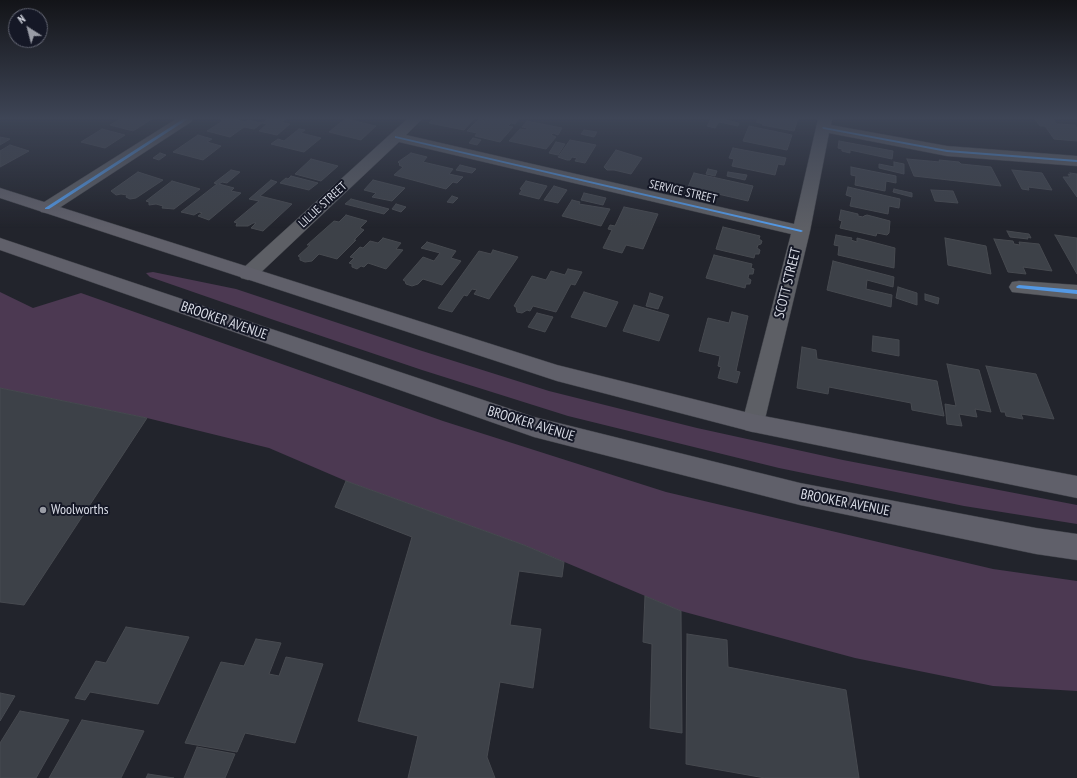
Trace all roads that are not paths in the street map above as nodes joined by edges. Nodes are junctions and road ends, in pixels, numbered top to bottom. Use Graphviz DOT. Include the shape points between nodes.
graph roads {
  1 [pos="129,155"];
  2 [pos="377,155"];
  3 [pos="471,155"];
  4 [pos="817,155"];
  5 [pos="1010,155"];
  6 [pos="1077,161"];
  7 [pos="0,193"];
  8 [pos="47,208"];
  9 [pos="801,231"];
  10 [pos="0,244"];
  11 [pos="248,274"];
  12 [pos="1019,287"];
  13 [pos="1077,292"];
  14 [pos="753,423"];
  15 [pos="1077,487"];
  16 [pos="1036,541"];
  17 [pos="1077,547"];
  18 [pos="1077,552"];
  1 -- 8 [label="street"];
  2 -- 11 [label="street, LILLIE STREET"];
  3 -- 9 [label="street, SERVICE STREET"];
  4 -- 9 [label="street, SCOTT STREET"];
  5 -- 6 [label="street"];
  7 -- 8 [label="highway"];
  8 -- 11 [label="highway"];
  9 -- 14 [label="street, SCOTT STREET"];
  10 -- 16 [label="highway, BROOKER AVENUE" via="534,427 800,494"];
  11 -- 14 [label="highway" via="557,373"];
  12 -- 13 [label="street"];
  14 -- 15 [label="highway"];
  16 -- 17 [label="highway, BROOKER AVENUE"];
  16 -- 18 [label="highway"];
}
